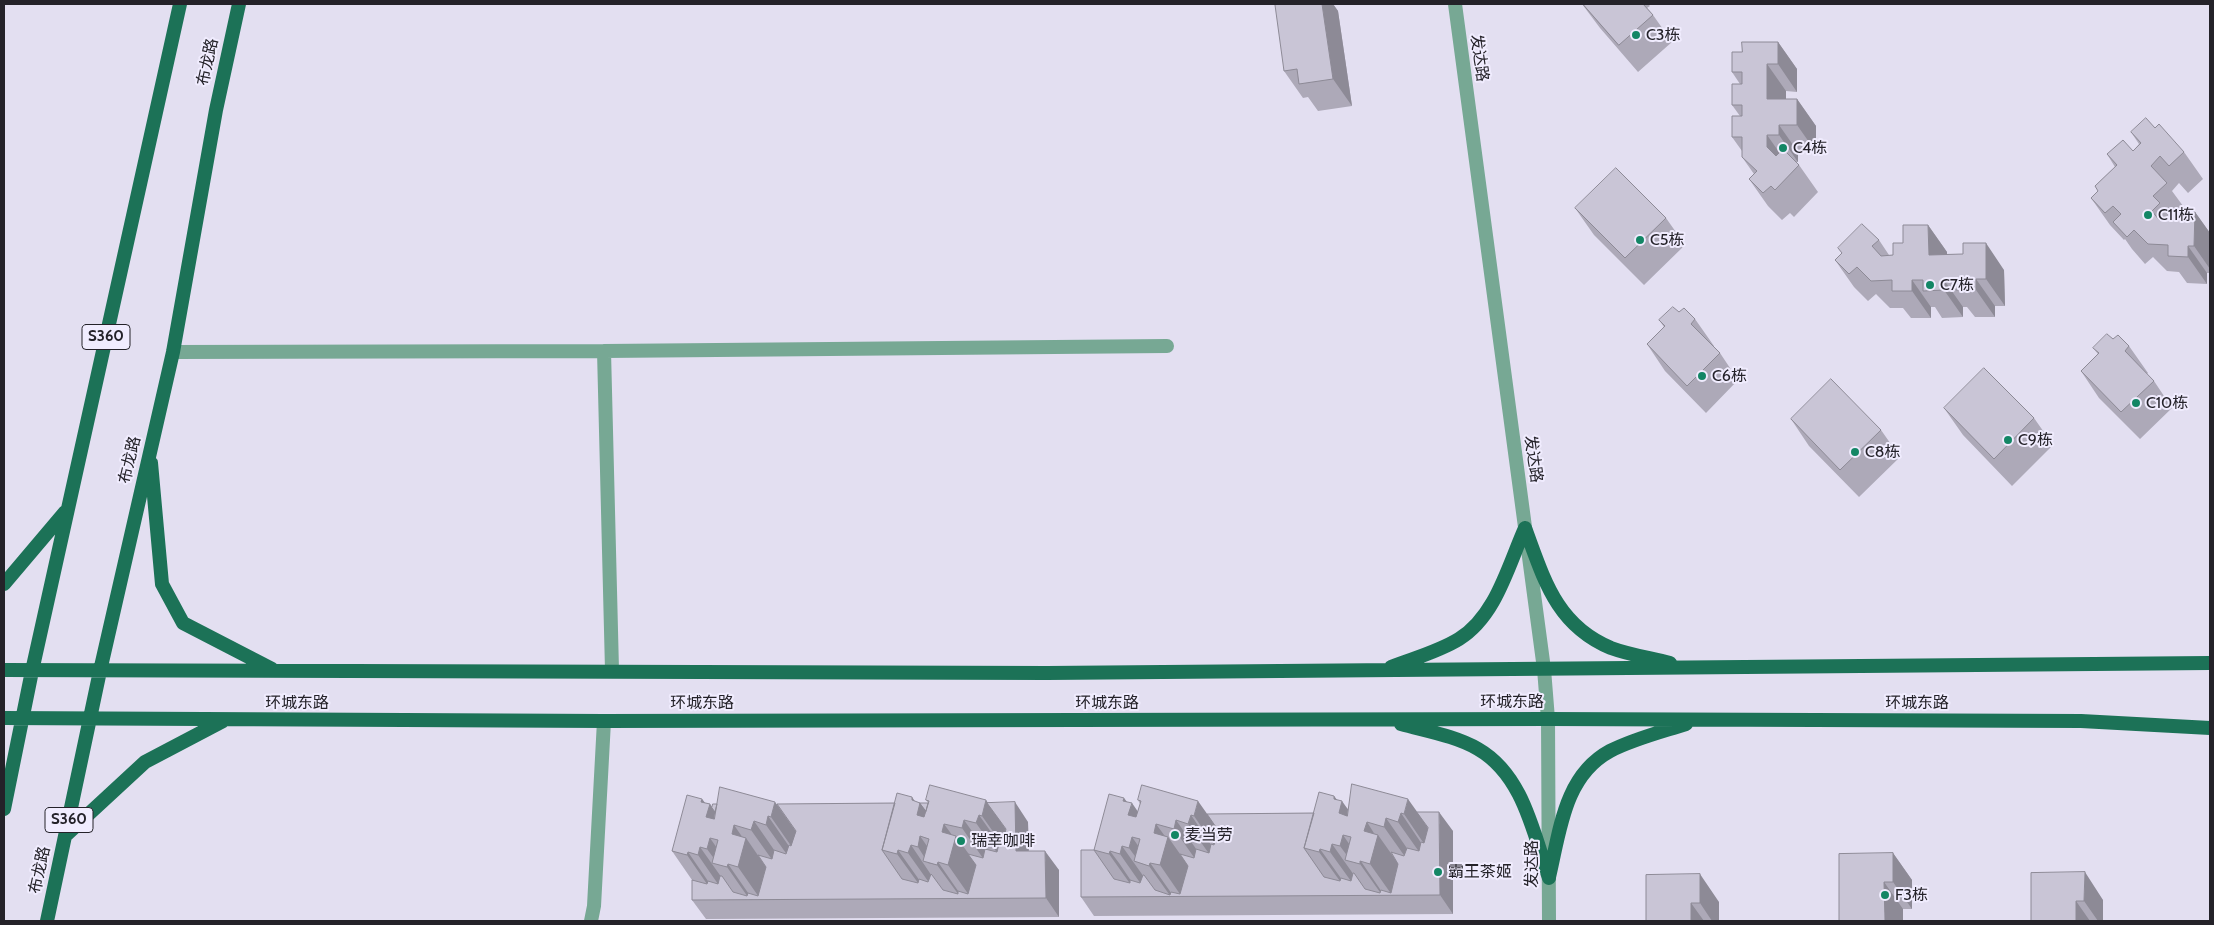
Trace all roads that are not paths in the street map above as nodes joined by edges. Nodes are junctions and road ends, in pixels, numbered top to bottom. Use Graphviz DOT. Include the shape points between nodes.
graph roads {
  1 [pos="180,4"];
  2 [pos="238,4"];
  3 [pos="1454,4"];
  4 [pos="1167,346"];
  5 [pos="604,351"];
  6 [pos="173,352"];
  7 [pos="150,450"];
  8 [pos="68,510"];
  9 [pos="1525,528"];
  10 [pos="4,584"];
  11 [pos="2210,663"];
  12 [pos="1692,668"];
  13 [pos="1544,669"];
  14 [pos="4,670"];
  15 [pos="32,670"];
  16 [pos="612,670"];
  17 [pos="1381,670"];
  18 [pos="100,671"];
  19 [pos="275,671"];
  20 [pos="4,718"];
  21 [pos="23,718"];
  22 [pos="90,720"];
  23 [pos="225,720"];
  24 [pos="1387,720"];
  25 [pos="1548,720"];
  26 [pos="1696,720"];
  27 [pos="604,721"];
  28 [pos="2210,728"];
  29 [pos="4,809"];
  30 [pos="66,835"];
  31 [pos="1549,878"];
  32 [pos="47,921"];
  33 [pos="591,921"];
  34 [pos="1550,921"];
  1 -- 8 [label="main road, S360"];
  2 -- 6 [label="main road, 布龙路 / S360"];
  3 -- 9 [label="street, 发达路"];
  4 -- 5 [label="street"];
  5 -- 6 [label="street"];
  5 -- 16 [label="street"];
  6 -- 7 [label="main road, 布龙路 / S360"];
  7 -- 18 [label="main road, 布龙路 / S360"];
  7 -- 19 [label="main road" via="162,584 183,623"];
  8 -- 10 [label="main road"];
  8 -- 15 [label="main road, S360"];
  9 -- 12 [label="main road" via="1547,587 1574,624 1613,648"];
  9 -- 13 [label="street, 发达路"];
  9 -- 17 [label="main road" via="1493,601 1474,627 1446,646"];
  11 -- 12 [label="main road, 环城东路"];
  12 -- 13 [label="main road, 环城东路"];
  13 -- 17 [label="main road, 环城东路"];
  13 -- 25 [label="street, 发达路"];
  14 -- 15 [label="main road, 环城东路"];
  15 -- 18 [label="main road, 环城东路"];
  15 -- 21 [label="main road, S360"];
  16 -- 17 [label="main road, 环城东路" via="1047,673"];
  16 -- 19 [label="main road, 环城东路"];
  18 -- 19 [label="main road, 环城东路"];
  18 -- 22 [label="main road, 布龙路 / S360"];
  20 -- 21 [label="main road, 环城东路"];
  21 -- 22 [label="main road, 环城东路"];
  21 -- 29 [label="main road, S360"];
  22 -- 23 [label="main road, 环城东路"];
  22 -- 30 [label="main road, 布龙路 / S360"];
  23 -- 27 [label="main road, 环城东路"];
  23 -- 30 [label="main road" via="145,762"];
  24 -- 25 [label="main road, 环城东路"];
  24 -- 27 [label="main road, 环城东路"];
  24 -- 31 [label="main road" via="1464,743 1501,767 1518,791"];
  25 -- 26 [label="main road, 环城东路"];
  25 -- 31 [label="street, 发达路"];
  26 -- 28 [label="main road, 环城东路" via="2081,721"];
  26 -- 31 [label="main road" via="1612,750 1589,766 1579,778 1566,805"];
  27 -- 33 [label="street"];
  30 -- 32 [label="main road, 布龙路 / S360"];
  31 -- 34 [label="street, 发达路"];
}
